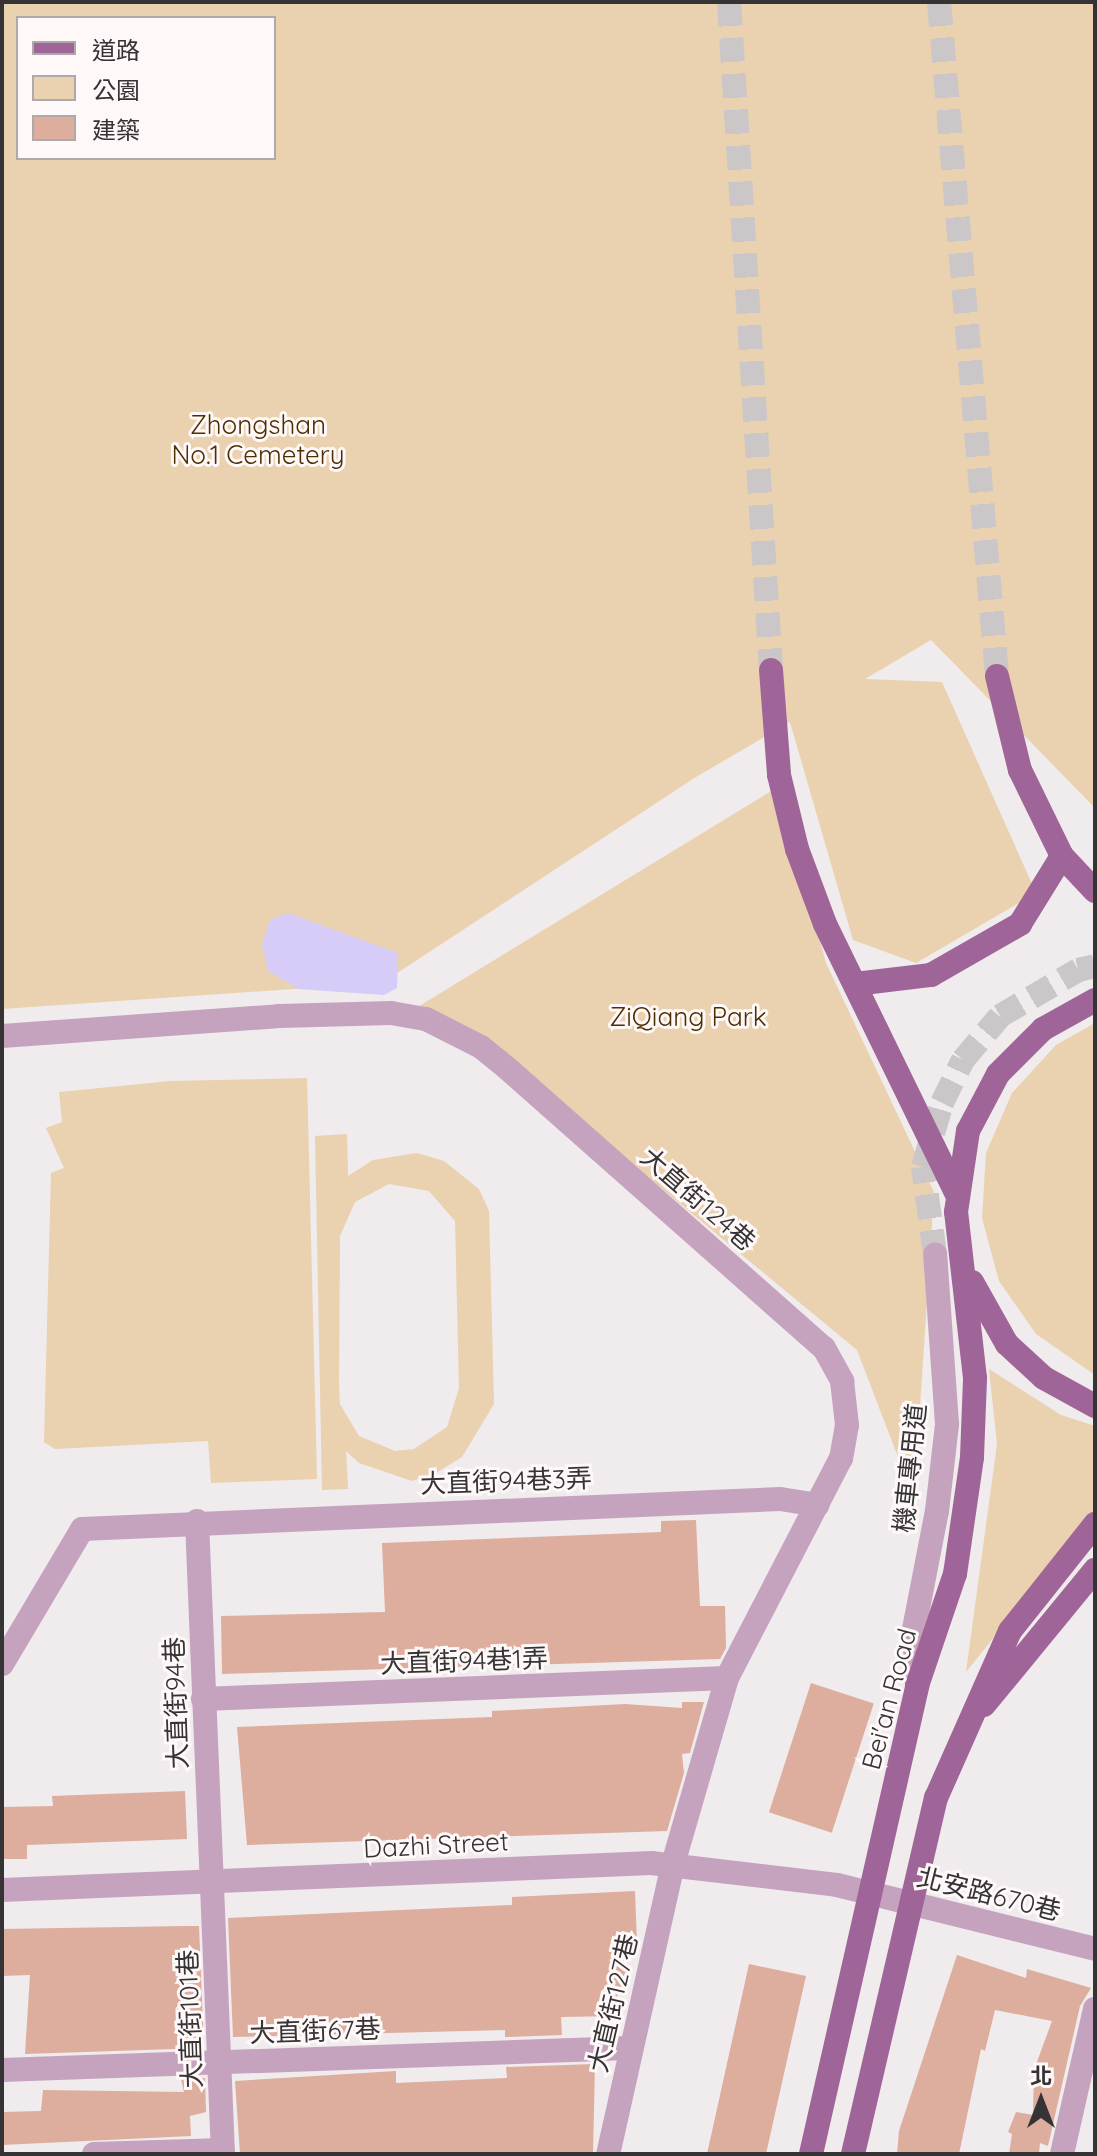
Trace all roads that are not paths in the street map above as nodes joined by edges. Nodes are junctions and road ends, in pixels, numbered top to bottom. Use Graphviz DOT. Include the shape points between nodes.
graph roads {
  1 [pos="771,670"];
  2 [pos="997,676"];
  3 [pos="1062,856"];
  4 [pos="1095,870"];
  5 [pos="1095,891"];
  6 [pos="855,984"];
  7 [pos="1095,1000"];
  8 [pos="2,1036"];
  9 [pos="956,1193"];
  10 [pos="935,1254"];
  11 [pos="962,1254"];
  12 [pos="1095,1406"];
  13 [pos="818,1505"];
  14 [pos="197,1521"];
  15 [pos="1095,1524"];
  16 [pos="1095,1570"];
  17 [pos="2,1664"];
  18 [pos="727,1678"];
  19 [pos="917,1686"];
  20 [pos="203,1699"];
  21 [pos="969,1721"];
  22 [pos="673,1864"];
  23 [pos="212,1883"];
  24 [pos="2,1890"];
  25 [pos="869,1892"];
  26 [pos="909,1903"];
  27 [pos="1095,1949"];
  28 [pos="1095,2009"];
  29 [pos="630,2048"];
  30 [pos="219,2062"];
  31 [pos="2,2070"];
  32 [pos="223,2152"];
  33 [pos="94,2154"];
  34 [pos="608,2154"];
  35 [pos="811,2154"];
  36 [pos="853,2154"];
  37 [pos="1062,2154"];
  1 -- 6 [label="main road" via="779,775 797,849"];
  2 -- 3 [label="main road" via="1020,770"];
  3 -- 4 [label="street"];
  3 -- 5 [label="main road"];
  3 -- 6 [label="main road" via="1038,903 1020,924 931,975"];
  6 -- 9 [label="main road"];
  7 -- 9 [label="main road, Bei'an Road" via="1043,1029 998,1074 968,1131"];
  8 -- 13 [label="street, 大直街124巷" via="391,1013 426,1019 472,1041 824,1348 842,1381 847,1425 841,1458"];
  9 -- 11 [label="main road, Bei'an Road"];
  10 -- 19 [label="street, 機車專用道" via="947,1424 914,1629"];
  11 -- 12 [label="main road, Bei'an Road" via="979,1301 1007,1344 1044,1378"];
  11 -- 19 [label="main road, Bei'an Road" via="975,1378 972,1457 955,1574"];
  13 -- 14 [label="street, 大直街94巷3弄" via="780,1499"];
  13 -- 18 [label="street, 大直街124巷"];
  14 -- 17 [label="street, 大直街94巷3弄" via="82,1529"];
  14 -- 20 [label="street, 大直街94巷"];
  15 -- 21 [label="main road" via="1010,1631"];
  16 -- 21 [label="main road"];
  18 -- 20 [label="street, 大直街94巷1弄"];
  18 -- 22 [label="street, 大直街124巷"];
  19 -- 25 [label="main road, Bei'an Road"];
  20 -- 23 [label="street, 大直街94巷"];
  21 -- 26 [label="main road" via="936,1798"];
  22 -- 23 [label="street, Dazhi Street"];
  22 -- 25 [label="street, Dazhi Street"];
  22 -- 29 [label="street, 大直街127巷"];
  23 -- 24 [label="street, Dazhi Street"];
  23 -- 30 [label="street, 大直街101巷"];
  25 -- 26 [label="street, 北安路670巷"];
  25 -- 35 [label="main road, Bei'an Road"];
  26 -- 27 [label="street, 北安路670巷"];
  26 -- 36 [label="main road"];
  28 -- 37 [label="street"];
  29 -- 30 [label="street, 大直街67巷"];
  29 -- 34 [label="street, 大直街127巷"];
  30 -- 31 [label="street, 大直街67巷"];
  30 -- 32 [label="street, 大直街101巷"];
  32 -- 33 [label="street"];
}
